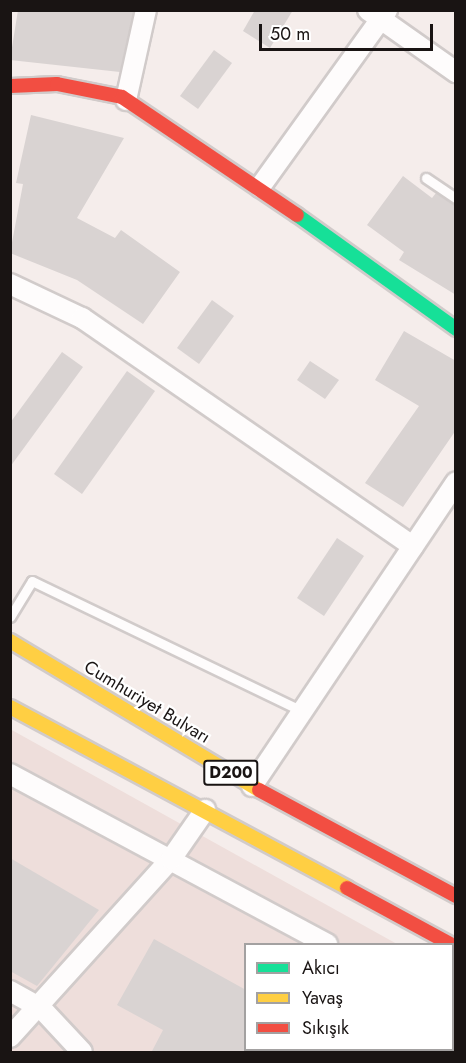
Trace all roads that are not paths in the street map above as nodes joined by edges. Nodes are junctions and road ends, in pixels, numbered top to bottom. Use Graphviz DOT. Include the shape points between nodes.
graph roads {
  1 [pos="146,10"];
  2 [pos="378,13"];
  3 [pos="456,72"];
  4 [pos="10,86"];
  5 [pos="126,100"];
  6 [pos="426,178"];
  7 [pos="260,187"];
  8 [pos="456,198"];
  9 [pos="10,284"];
  10 [pos="456,329"];
  11 [pos="456,482"];
  12 [pos="413,546"];
  13 [pos="10,617"];
  14 [pos="10,641"];
  15 [pos="10,706"];
  16 [pos="302,711"];
  17 [pos="10,774"];
  18 [pos="252,786"];
  19 [pos="205,810"];
  20 [pos="171,859"];
  21 [pos="456,896"];
  22 [pos="323,943"];
  23 [pos="448,943"];
  24 [pos="10,991"];
  25 [pos="41,1008"];
  26 [pos="10,1037"];
  27 [pos="82,1053"];
  1 -- 5 [label="street"];
  2 -- 3 [label="street"];
  2 -- 7 [label="street"];
  4 -- 5 [label="main road" via="57,84"];
  5 -- 7 [label="main road"];
  6 -- 8 [label="lane"];
  7 -- 10 [label="main road"];
  9 -- 12 [label="street" via="82,318"];
  11 -- 12 [label="street"];
  12 -- 16 [label="street"];
  13 -- 16 [label="lane" via="32,581"];
  14 -- 18 [label="main road, Cumhuriyet Bulvarı / D200"];
  15 -- 19 [label="main road"];
  16 -- 18 [label="street"];
  17 -- 20 [label="street"];
  18 -- 21 [label="main road, Cumhuriyet Bulvarı / D200"];
  19 -- 20 [label="street"];
  19 -- 23 [label="main road"];
  20 -- 22 [label="street"];
  20 -- 25 [label="street"];
  24 -- 25 [label="street"];
  25 -- 26 [label="street"];
  25 -- 27 [label="street"];
}
